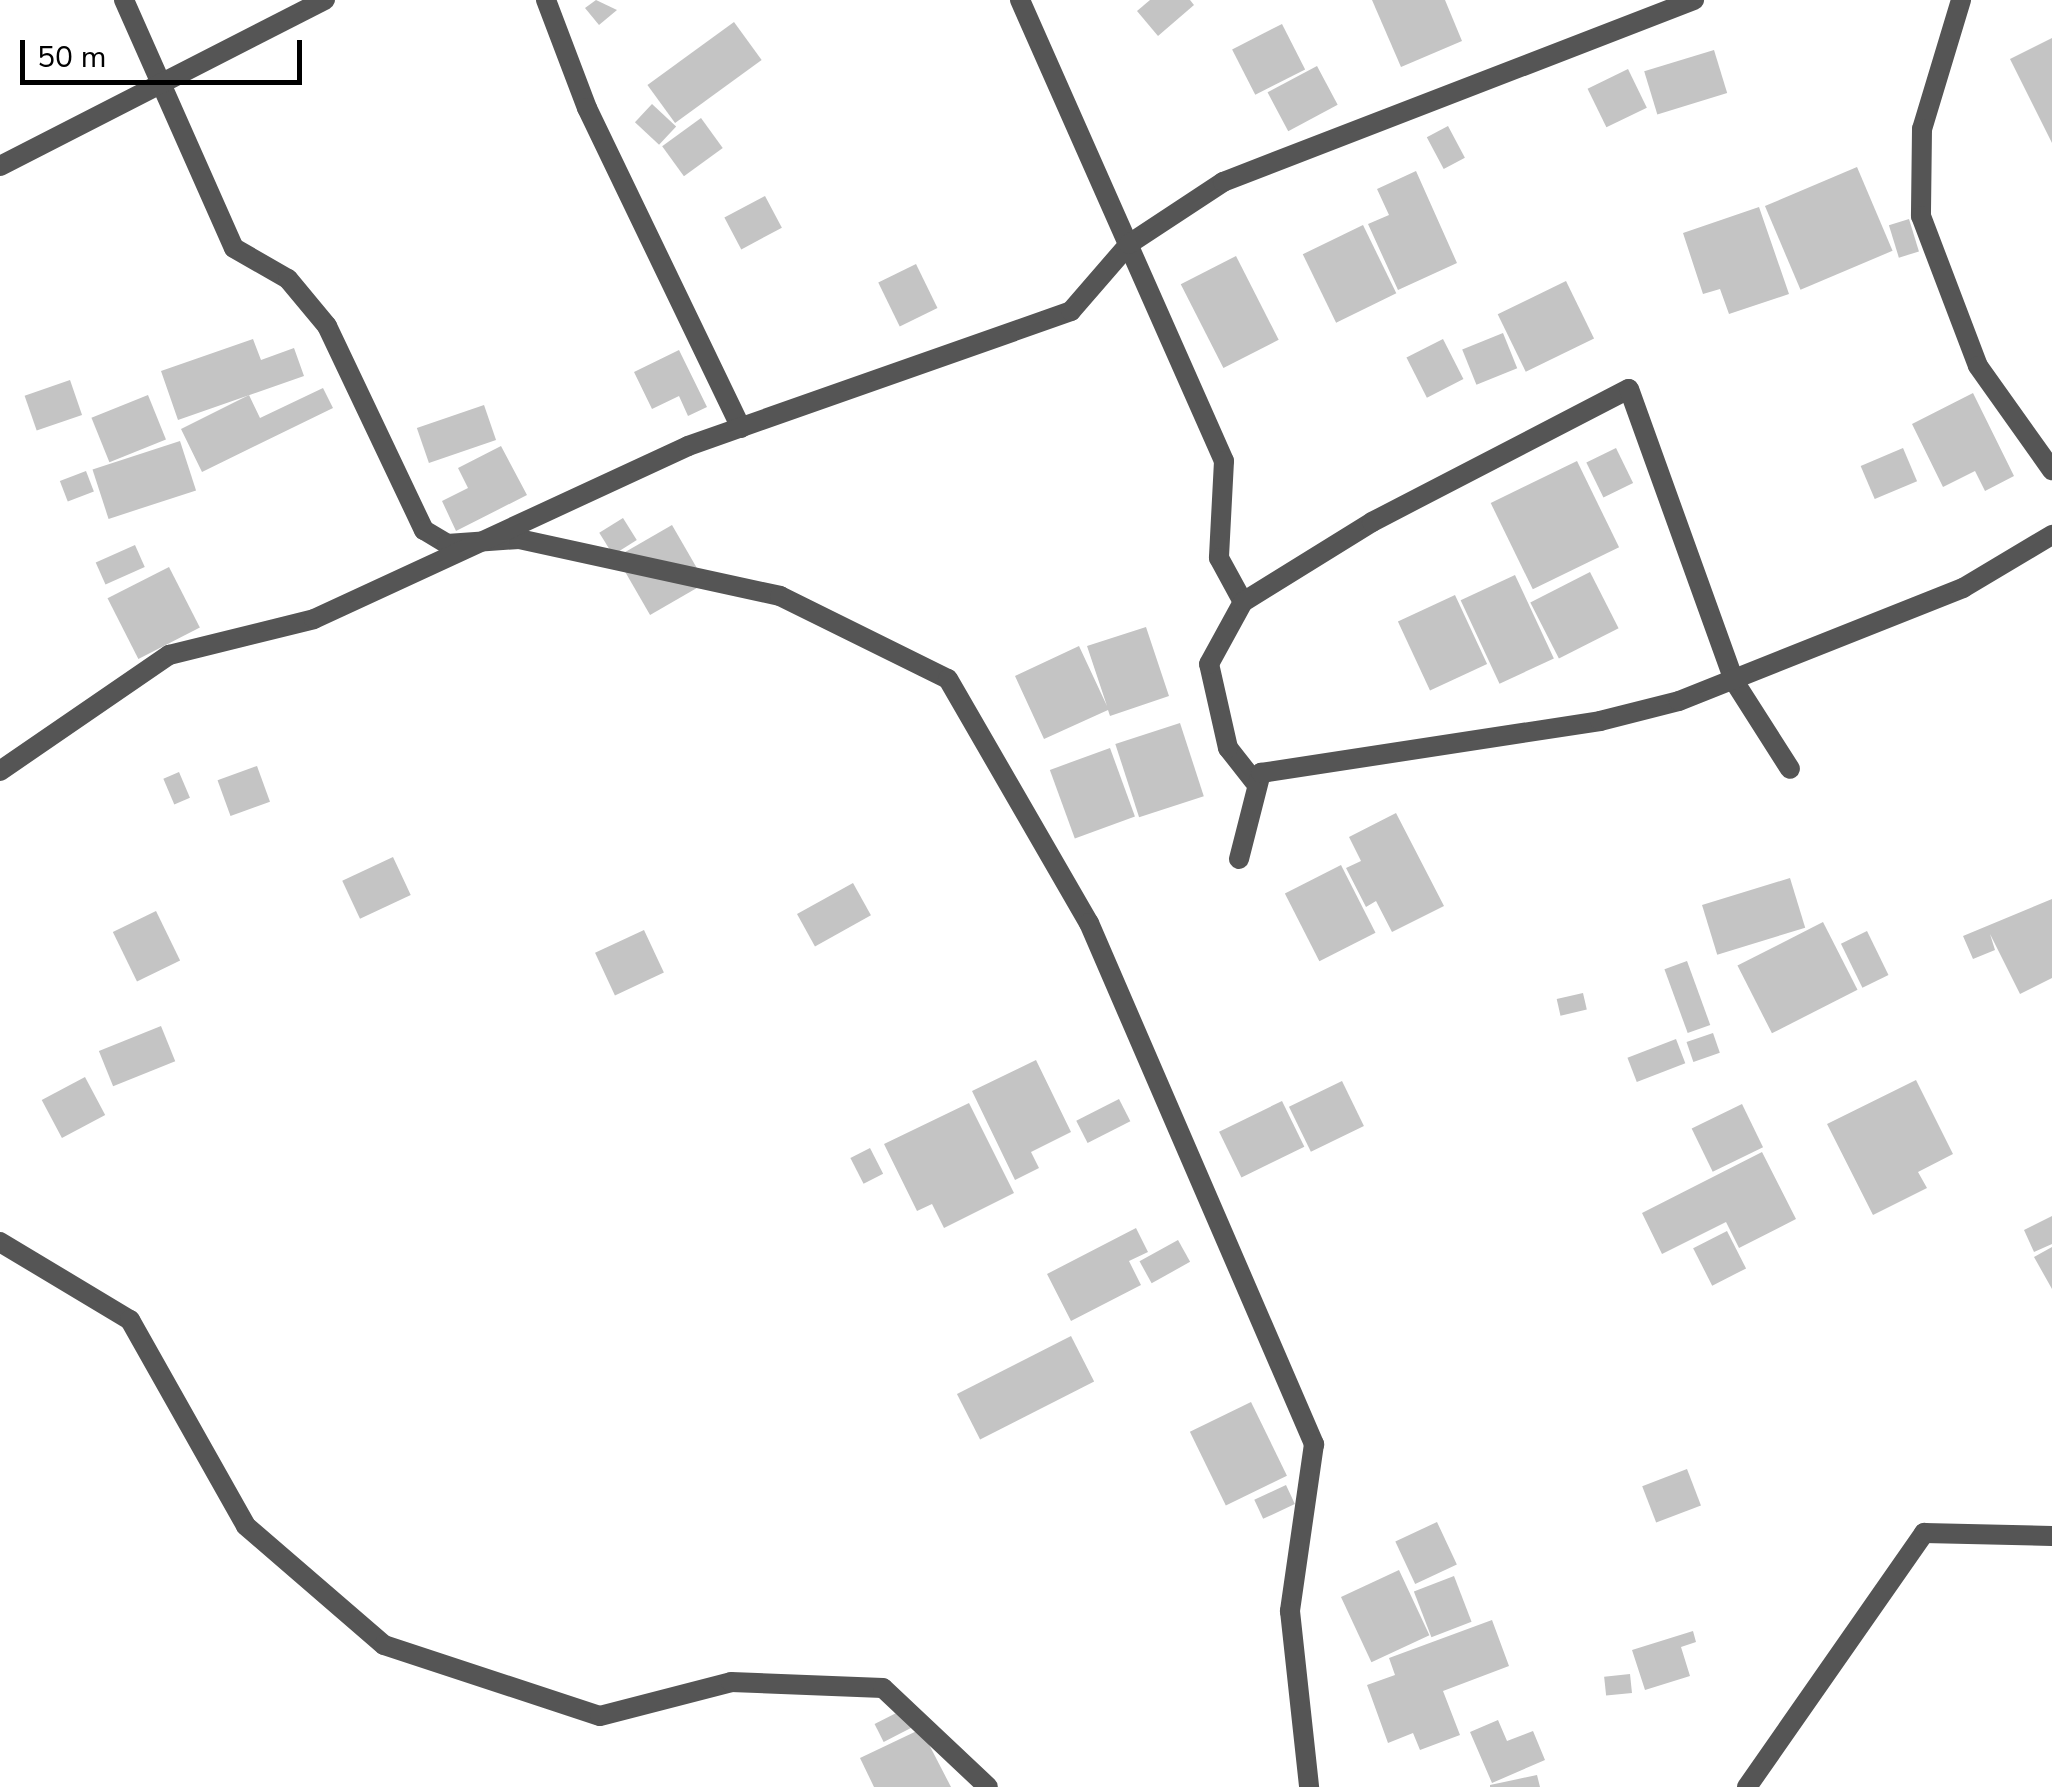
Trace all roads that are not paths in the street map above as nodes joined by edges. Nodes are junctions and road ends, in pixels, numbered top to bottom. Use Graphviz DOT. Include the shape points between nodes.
graph roads {
  1 [pos="124,0"];
  2 [pos="324,0"];
  3 [pos="546,0"];
  4 [pos="1020,0"];
  5 [pos="1694,0"];
  6 [pos="1961,0"];
  7 [pos="161,81"];
  8 [pos="0,166"];
  9 [pos="1129,244"];
  10 [pos="741,428"];
  11 [pos="2052,470"];
  12 [pos="2052,535"];
  13 [pos="482,542"];
  14 [pos="1243,602"];
  15 [pos="1734,681"];
  16 [pos="1790,769"];
  17 [pos="0,772"];
  18 [pos="1254,781"];
  19 [pos="1239,858"];
  20 [pos="0,1242"];
  21 [pos="2052,1536"];
  22 [pos="988,1787"];
  23 [pos="1308,1787"];
  24 [pos="1747,1787"];
  1 -- 7 [label="street"];
  2 -- 7 [label="street"];
  3 -- 10 [label="street" via="586,108"];
  4 -- 9 [label="street"];
  5 -- 9 [label="street" via="1222,182"];
  6 -- 11 [label="street" via="1922,129 1922,216 1978,366"];
  7 -- 8 [label="street"];
  7 -- 13 [label="street" via="234,248 288,280 327,326 424,530 447,544"];
  9 -- 10 [label="street" via="1071,312"];
  9 -- 14 [label="street" via="1224,461 1219,558"];
  10 -- 13 [label="street"];
  12 -- 15 [label="street" via="1963,588"];
  13 -- 17 [label="street" via="314,619 168,655"];
  13 -- 23 [label="street" via="519,539 780,596 948,679 1089,924 1314,1444 1290,1611"];
  14 -- 15 [label="street" via="1372,522 1629,388"];
  14 -- 18 [label="street" via="1209,664 1228,748"];
  15 -- 16 [label="street"];
  15 -- 18 [label="street" via="1600,721 1273,768"];
  18 -- 19 [label="street"];
  20 -- 22 [label="street" via="130,1320 246,1526 384,1645 600,1716 731,1682 883,1688"];
  21 -- 24 [label="street" via="1924,1533"];
}
